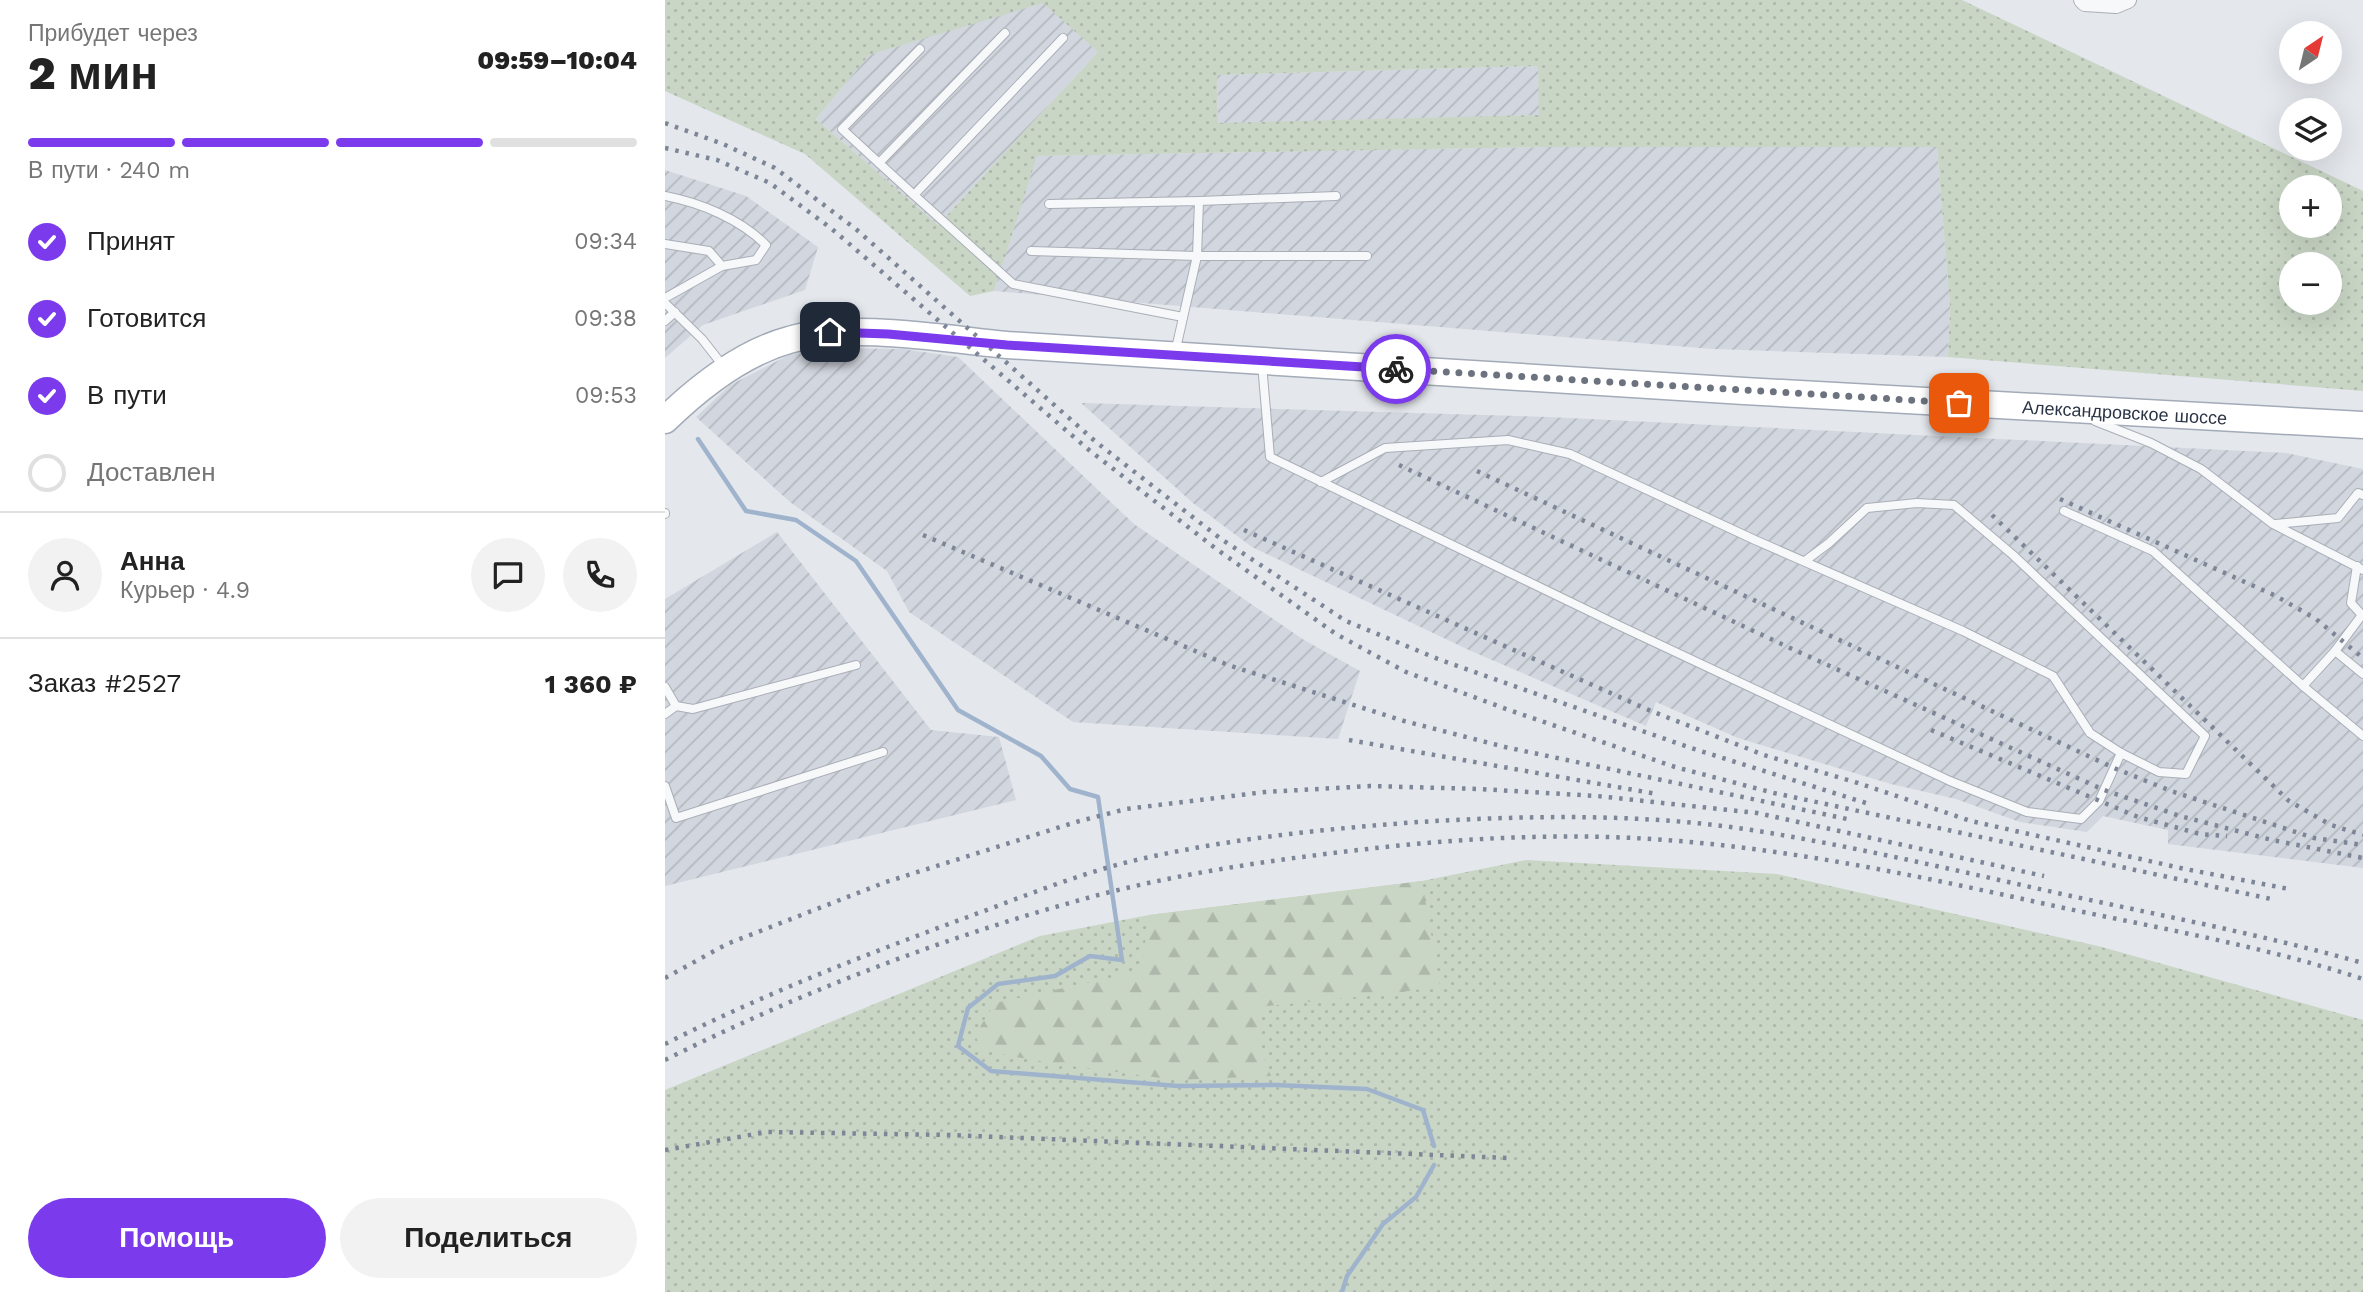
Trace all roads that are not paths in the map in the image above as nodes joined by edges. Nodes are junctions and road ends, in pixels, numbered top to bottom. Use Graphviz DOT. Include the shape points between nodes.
graph roads {
  1 [pos="2128,0"];
  2 [pos="2084,2"];
  3 [pos="1005,33"];
  4 [pos="1063,38"];
  5 [pos="920,49"];
  6 [pos="879,163"];
  7 [pos="914,195"];
  8 [pos="665,196"];
  9 [pos="1336,196"];
  10 [pos="1199,201"];
  11 [pos="1049,204"];
  12 [pos="665,244"];
  13 [pos="1031,251"];
  14 [pos="1197,256"];
  15 [pos="1367,256"];
  16 [pos="722,266"];
  17 [pos="665,298"];
  18 [pos="665,303"];
  19 [pos="675,312"];
  20 [pos="1183,317"];
  21 [pos="665,321"];
  22 [pos="1174,356"];
  23 [pos="1261,361"];
  24 [pos="726,370"];
  25 [pos="2067,409"];
  26 [pos="665,420"];
  27 [pos="2363,425"];
  28 [pos="1321,482"];
  29 [pos="2363,495"];
  30 [pos="2064,511"];
  31 [pos="2273,524"];
  32 [pos="1805,561"];
  33 [pos="2360,568"];
  34 [pos="2335,651"];
  35 [pos="856,665"];
  36 [pos="2363,674"];
  37 [pos="2303,686"];
  38 [pos="665,687"];
  39 [pos="676,706"];
  40 [pos="665,714"];
  41 [pos="2363,736"];
  42 [pos="883,752"];
  43 [pos="2121,753"];
  44 [pos="665,786"];
  1 -- 2 [label="street" via="2116,5"];
  3 -- 6 [label="lane"];
  4 -- 7 [label="lane"];
  5 -- 6 [label="lane" via="842,130"];
  6 -- 7 [label="lane"];
  7 -- 20 [label="lane" via="1013,284"];
  8 -- 16 [label="lane" via="723,214 766,245 756,260"];
  9 -- 10 [label="lane"];
  10 -- 11 [label="lane"];
  10 -- 14 [label="lane"];
  12 -- 16 [label="lane" via="709,251"];
  13 -- 14 [label="lane"];
  14 -- 15 [label="lane"];
  14 -- 20 [label="lane"];
  16 -- 17 [label="lane"];
  18 -- 19 [label="lane"];
  19 -- 21 [label="lane"];
  19 -- 24 [label="lane"];
  20 -- 22 [label="lane"];
  22 -- 23 [label="main road, Александровское шоссе"];
  22 -- 24 [label="main road, Александровское шоссе" via="830,332 770,346"];
  23 -- 25 [label="main road, Александровское шоссе"];
  23 -- 28 [label="lane" via="1270,457"];
  24 -- 26 [label="main road, Александровское шоссе"];
  25 -- 27 [label="main road, Александровское шоссе"];
  25 -- 31 [label="lane" via="2201,469"];
  28 -- 32 [label="lane" via="1385,448 1508,440 1570,454"];
  28 -- 43 [label="lane" via="1901,758 2027,812 2081,819 2099,802"];
  29 -- 31 [label="lane" via="2358,493 2338,518"];
  30 -- 37 [label="lane" via="2153,551"];
  31 -- 33 [label="lane"];
  32 -- 43 [label="lane" via="2053,676 2090,733"];
  32 -- 43 [label="lane" via="1867,508 1954,505 2205,736 2186,775 2159,772"];
  33 -- 34 [label="lane" via="2351,603 2362,615"];
  34 -- 36 [label="lane"];
  34 -- 37 [label="lane"];
  35 -- 39 [label="lane" via="694,709"];
  37 -- 41 [label="lane"];
  38 -- 39 [label="lane"];
  39 -- 40 [label="lane"];
  42 -- 44 [label="lane" via="676,818"];
}
